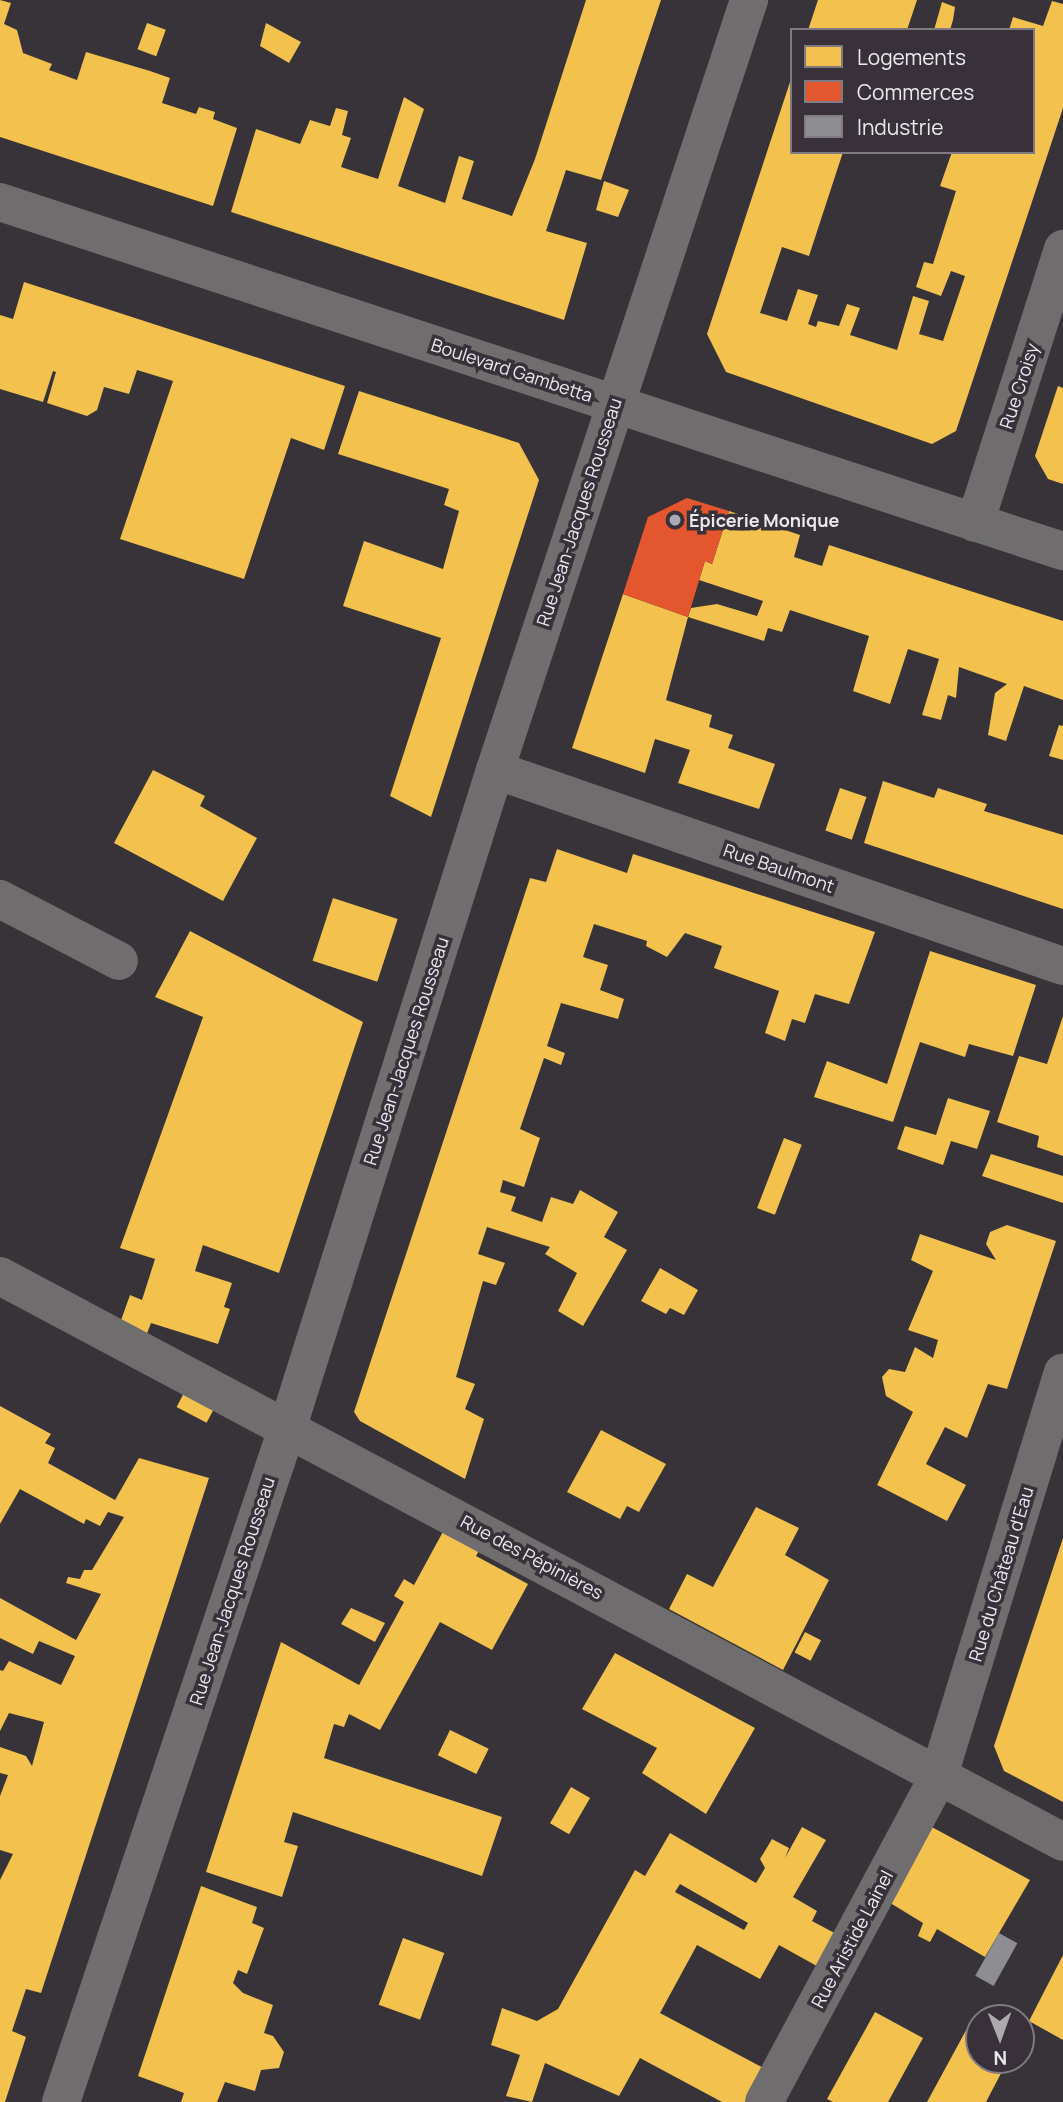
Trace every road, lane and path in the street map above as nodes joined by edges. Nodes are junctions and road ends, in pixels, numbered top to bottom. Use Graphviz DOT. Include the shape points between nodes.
graph roads {
  1 [pos="749,0"];
  2 [pos="0,202"];
  3 [pos="1063,248"];
  4 [pos="614,404"];
  5 [pos="975,523"];
  6 [pos="1063,551"];
  7 [pos="495,770"];
  8 [pos="0,899"];
  9 [pos="119,961"];
  10 [pos="1063,966"];
  11 [pos="0,1276"];
  12 [pos="1063,1373"];
  13 [pos="288,1426"];
  14 [pos="939,1776"];
  15 [pos="1063,1842"];
  16 [pos="61,2102"];
  17 [pos="764,2102"];
  1 -- 4 [label="main road, Rue Jean-Jacques Rousseau"];
  2 -- 4 [label="street, Boulevard Gambetta"];
  3 -- 5 [label="street, Rue Croisy"];
  4 -- 5 [label="street, Boulevard Gambetta"];
  4 -- 7 [label="main road, Rue Jean-Jacques Rousseau"];
  5 -- 6 [label="street, Boulevard Gambetta"];
  7 -- 10 [label="street, Rue Baulmont"];
  7 -- 13 [label="main road, Rue Jean-Jacques Rousseau"];
  8 -- 9 [label="street"];
  11 -- 13 [label="street, Rue des Pépinières"];
  12 -- 14 [label="street, Rue du Château d'Eau"];
  13 -- 14 [label="street, Rue des Pépinières"];
  13 -- 16 [label="main road, Rue Jean-Jacques Rousseau"];
  14 -- 15 [label="street, Rue des Pépinières"];
  14 -- 17 [label="street, Rue Aristide Lainel"];
}
